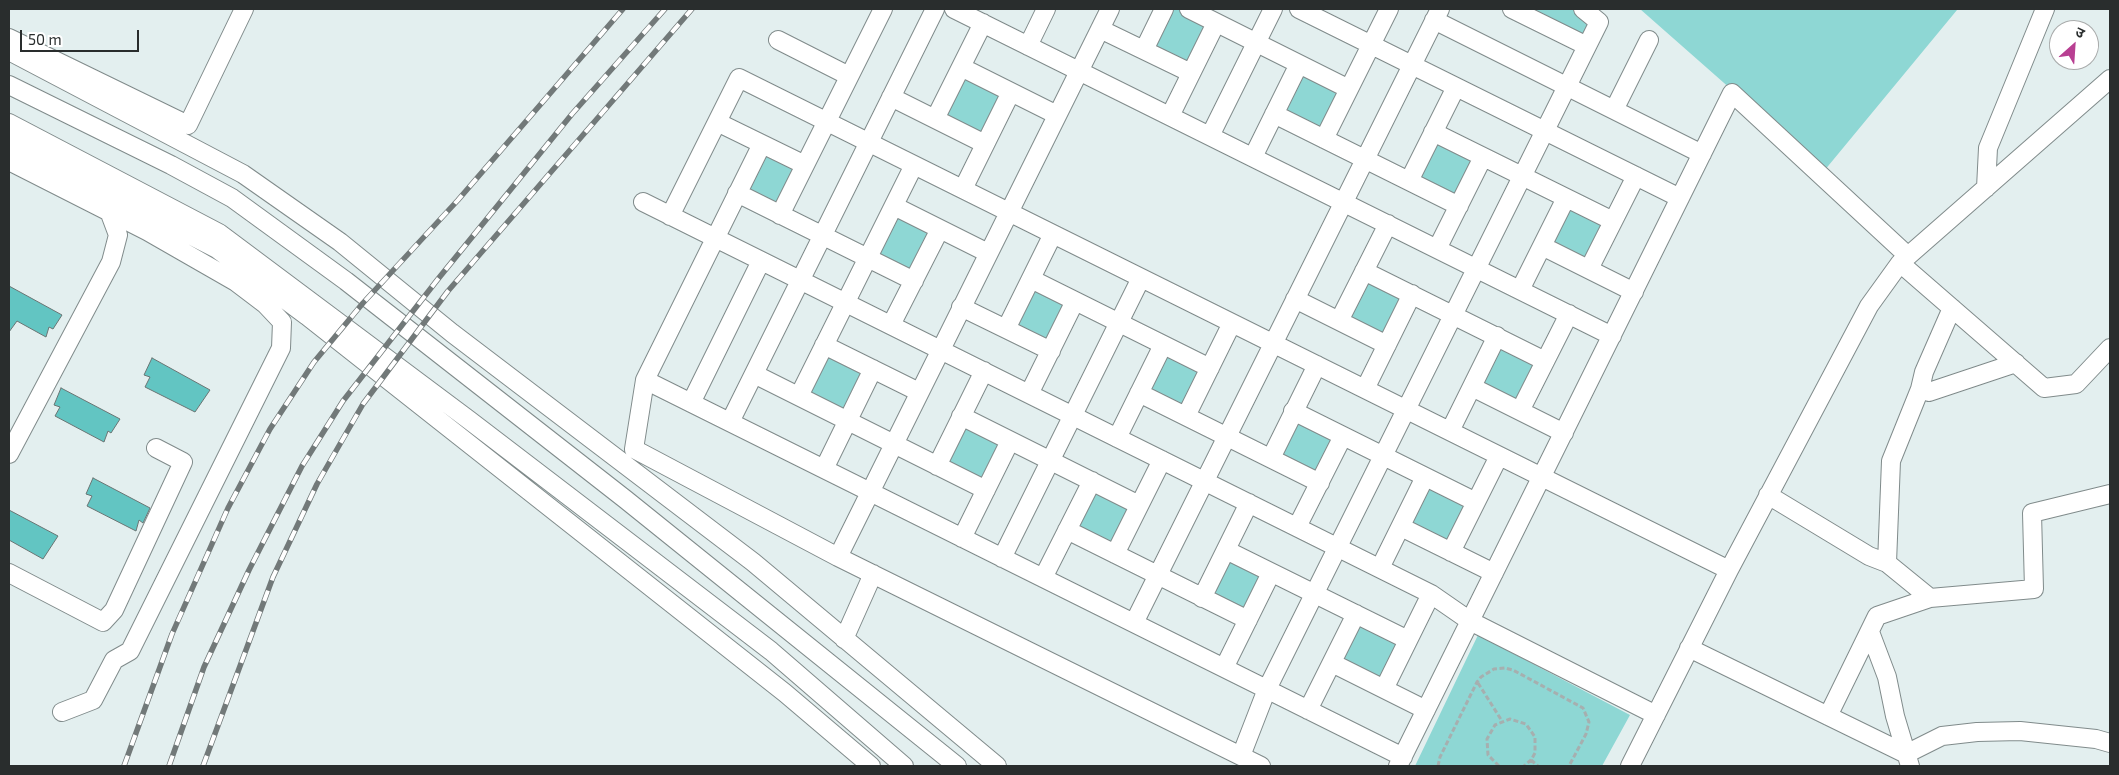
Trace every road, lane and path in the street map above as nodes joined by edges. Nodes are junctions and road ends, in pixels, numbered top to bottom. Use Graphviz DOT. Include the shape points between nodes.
graph roads {
  1 [pos="244,9"];
  2 [pos="883,9"];
  3 [pos="935,9"];
  4 [pos="954,9"];
  5 [pos="1046,9"];
  6 [pos="1110,9"];
  7 [pos="1164,9"];
  8 [pos="1188,9"];
  9 [pos="1273,9"];
  10 [pos="1299,9"];
  11 [pos="1389,9"];
  12 [pos="1512,9"];
  13 [pos="1583,9"];
  14 [pos="2045,9"];
  15 [pos="1437,15"];
  16 [pos="983,23"];
  17 [pos="1216,23"];
  18 [pos="1100,29"];
  19 [pos="9,38"];
  20 [pos="778,40"];
  21 [pos="1648,40"];
  22 [pos="1256,42"];
  23 [pos="1371,44"];
  24 [pos="1028,46"];
  25 [pos="1587,46"];
  26 [pos="1144,50"];
  27 [pos="9,51"];
  28 [pos="1299,64"];
  29 [pos="1412,65"];
  30 [pos="961,67"];
  31 [pos="1078,71"];
  32 [pos="1191,74"];
  33 [pos="850,76"];
  34 [pos="2110,79"];
  35 [pos="9,85"];
  36 [pos="1456,87"];
  37 [pos="1567,87"];
  38 [pos="1349,88"];
  39 [pos="1011,92"];
  40 [pos="891,97"];
  41 [pos="1614,110"];
  42 [pos="1274,114"];
  43 [pos="1057,115"];
  44 [pos="1170,116"];
  45 [pos="935,119"];
  46 [pos="827,121"];
  47 [pos="717,122"];
  48 [pos="9,123"];
  49 [pos="1545,131"];
  50 [pos="1433,132"];
  51 [pos="1210,136"];
  52 [pos="1324,139"];
  53 [pos="9,142"];
  54 [pos="869,142"];
  55 [pos="762,144"];
  56 [pos="985,144"];
  57 [pos="1702,154"];
  58 [pos="1483,156"];
  59 [pos="1253,157"];
  60 [pos="1365,159"];
  61 [pos="9,161"];
  62 [pos="805,165"];
  63 [pos="914,165"];
  64 [pos="1522,176"];
  65 [pos="1636,176"];
  66 [pos="1409,181"];
  67 [pos="1986,188"];
  68 [pos="962,189"];
  69 [pos="737,194"];
  70 [pos="1566,198"];
  71 [pos="1680,198"];
  72 [pos="643,202"];
  73 [pos="1343,202"];
  74 [pos="894,206"];
  75 [pos="1459,206"];
  76 [pos="109,211"];
  77 [pos="1008,212"];
  78 [pos="780,215"];
  79 [pos="670,216"];
  80 [pos="1613,221"];
  81 [pos="1388,224"];
  82 [pos="940,229"];
  83 [pos="1053,234"];
  84 [pos="822,236"];
  85 [pos="715,238"];
  86 [pos="1542,246"];
  87 [pos="1437,249"];
  88 [pos="988,253"];
  89 [pos="868,258"];
  90 [pos="1904,260"];
  91 [pos="761,261"];
  92 [pos="1476,268"];
  93 [pos="1589,269"];
  94 [pos="1364,271"];
  95 [pos="1141,278"];
  96 [pos="1031,279"];
  97 [pos="800,280"];
  98 [pos="914,281"];
  99 [pos="1520,290"];
  100 [pos="1634,292"];
  101 [pos="1412,294"];
  102 [pos="1295,299"];
  103 [pos="1076,301"];
  104 [pos="845,302"];
  105 [pos="961,307"];
  106 [pos="1952,308"];
  107 [pos="1569,314"];
  108 [pos="1453,315"];
  109 [pos="1339,321"];
  110 [pos="1118,323"];
  111 [pos="1232,323"];
  112 [pos="891,326"];
  113 [pos="1006,329"];
  114 [pos="1497,336"];
  115 [pos="1612,336"];
  116 [pos="1273,344"];
  117 [pos="824,345"];
  118 [pos="1163,345"];
  119 [pos="1387,345"];
  120 [pos="2110,348"];
  121 [pos="940,350"];
  122 [pos="1051,351"];
  123 [pos="1545,361"];
  124 [pos="2016,363"];
  125 [pos="1317,365"];
  126 [pos="1210,368"];
  127 [pos="873,369"];
  128 [pos="984,371"];
  129 [pos="754,374"];
  130 [pos="645,380"];
  131 [pos="1472,387"];
  132 [pos="1365,389"];
  133 [pos="1920,390"];
  134 [pos="919,392"];
  135 [pos="1139,393"];
  136 [pos="1029,394"];
  137 [pos="798,396"];
  138 [pos="691,403"];
  139 [pos="1406,410"];
  140 [pos="1294,411"];
  141 [pos="1520,411"];
  142 [pos="961,416"];
  143 [pos="1072,416"];
  144 [pos="1186,416"];
  145 [pos="847,420"];
  146 [pos="730,422"];
  147 [pos="1450,431"];
  148 [pos="1564,433"];
  149 [pos="1343,436"];
  150 [pos="1227,437"];
  151 [pos="1117,438"];
  152 [pos="1010,441"];
  153 [pos="893,444"];
  154 [pos="156,448"];
  155 [pos="9,454"];
  156 [pos="1383,456"];
  157 [pos="1499,456"];
  158 [pos="1270,458"];
  159 [pos="1050,460"];
  160 [pos="1162,460"];
  161 [pos="937,466"];
  162 [pos="824,469"];
  163 [pos="1425,477"];
  164 [pos="1542,477"];
  165 [pos="1092,481"];
  166 [pos="1205,481"];
  167 [pos="1320,483"];
  168 [pos="986,490"];
  169 [pos="869,492"];
  170 [pos="2110,494"];
  171 [pos="1768,495"];
  172 [pos="1476,502"];
  173 [pos="1249,503"];
  174 [pos="1139,505"];
  175 [pos="1297,527"];
  176 [pos="1401,527"];
  177 [pos="1067,530"];
  178 [pos="962,538"];
  179 [pos="1338,548"];
  180 [pos="1226,550"];
  181 [pos="1452,552"];
  182 [pos="1115,554"];
  183 [pos="838,557"];
  184 [pos="1002,558"];
  185 [pos="1887,563"];
  186 [pos="1380,568"];
  187 [pos="1729,570"];
  188 [pos="1272,572"];
  189 [pos="1494,573"];
  190 [pos="9,574"];
  191 [pos="873,574"];
  192 [pos="1158,576"];
  193 [pos="1043,578"];
  194 [pos="1315,594"];
  195 [pos="1431,594"];
  196 [pos="1202,598"];
  197 [pos="1930,598"];
  198 [pos="1356,614"];
  199 [pos="1248,620"];
  200 [pos="1470,621"];
  201 [pos="1134,623"];
  202 [pos="1870,632"];
  203 [pos="844,639"];
  204 [pos="1408,640"];
  205 [pos="1689,648"];
  206 [pos="1332,663"];
  207 [pos="1224,668"];
  208 [pos="1477,682"];
  209 [pos="1267,689"];
  210 [pos="1384,689"];
  211 [pos="1308,710"];
  212 [pos="1426,710"];
  213 [pos="62,712"];
  214 [pos="1656,715"];
  215 [pos="1828,716"];
  216 [pos="1502,721"];
  217 [pos="2110,743"];
  218 [pos="1241,756"];
  219 [pos="1531,760"];
  220 [pos="1908,760"];
  221 [pos="1400,762"];
  222 [pos="871,766"];
  223 [pos="904,766"];
  224 [pos="958,766"];
  225 [pos="997,766"];
  226 [pos="1261,766"];
  227 [pos="1438,766"];
  228 [pos="1499,766"];
  229 [pos="1524,766"];
  230 [pos="1538,766"];
  231 [pos="1569,766"];
  232 [pos="1630,766"];
  1 -- 19 [label="street" via="188,125"];
  2 -- 33 [label="street"];
  3 -- 40 [label="street"];
  4 -- 16 [label="street"];
  5 -- 24 [label="street"];
  6 -- 18 [label="street"];
  7 -- 26 [label="street"];
  8 -- 17 [label="street"];
  9 -- 22 [label="street"];
  10 -- 23 [label="street"];
  11 -- 23 [label="street"];
  12 -- 25 [label="street"];
  13 -- 25 [label="street" via="1599,22"];
  14 -- 67 [label="street" via="1988,148"];
  15 -- 29 [label="street"];
  15 -- 37 [label="street"];
  16 -- 24 [label="street"];
  16 -- 30 [label="street"];
  17 -- 22 [label="street"];
  17 -- 32 [label="street"];
  18 -- 26 [label="street"];
  18 -- 31 [label="street"];
  20 -- 33 [label="street"];
  21 -- 41 [label="street"];
  22 -- 28 [label="street"];
  22 -- 51 [label="street"];
  23 -- 29 [label="street"];
  23 -- 38 [label="street"];
  24 -- 31 [label="street"];
  25 -- 37 [label="street"];
  26 -- 32 [label="street"];
  27 -- 203 [label="street" via="243,174 285,203 340,242 452,333 753,562"];
  28 -- 38 [label="street"];
  28 -- 42 [label="street"];
  29 -- 36 [label="street"];
  29 -- 60 [label="street"];
  30 -- 39 [label="street"];
  30 -- 45 [label="street"];
  31 -- 43 [label="street"];
  31 -- 44 [label="street"];
  32 -- 44 [label="street"];
  33 -- 46 [label="street"];
  34 -- 67 [label="street"];
  35 -- 224 [label="street" via="232,198 346,281 625,499"];
  36 -- 49 [label="street"];
  36 -- 50 [label="street"];
  37 -- 41 [label="street"];
  37 -- 49 [label="street"];
  38 -- 52 [label="street"];
  39 -- 43 [label="street"];
  39 -- 56 [label="street"];
  40 -- 45 [label="street"];
  40 -- 54 [label="street"];
  41 -- 57 [label="street"];
  42 -- 52 [label="street"];
  42 -- 59 [label="street"];
  43 -- 77 [label="street"];
  44 -- 51 [label="street"];
  45 -- 56 [label="street"];
  46 -- 47 [label="street" via="739,78"];
  46 -- 54 [label="street"];
  46 -- 62 [label="street"];
  47 -- 55 [label="street"];
  47 -- 79 [label="street"];
  48 -- 223 [label="street" via="219,233 770,651"];
  49 -- 64 [label="street"];
  49 -- 65 [label="street"];
  50 -- 58 [label="street"];
  50 -- 66 [label="street"];
  51 -- 59 [label="street"];
  52 -- 60 [label="street"];
  53 -- 222 [label="street" via="217,249 307,316 785,693"];
  54 -- 63 [label="street"];
  54 -- 84 [label="street"];
  55 -- 62 [label="street"];
  55 -- 69 [label="street"];
  56 -- 68 [label="street"];
  57 -- 71 [label="street"];
  57 -- 90 [label="street" via="1732,93"];
  58 -- 64 [label="street"];
  58 -- 75 [label="street"];
  59 -- 73 [label="street"];
  60 -- 66 [label="street"];
  60 -- 73 [label="street"];
  61 -- 76 [label="street"];
  62 -- 78 [label="street"];
  63 -- 68 [label="street"];
  63 -- 74 [label="street"];
  64 -- 70 [label="street"];
  64 -- 92 [label="street"];
  65 -- 71 [label="street"];
  65 -- 80 [label="street"];
  66 -- 75 [label="street"];
  67 -- 90 [label="street"];
  68 -- 77 [label="street"];
  69 -- 78 [label="street"];
  69 -- 85 [label="street"];
  70 -- 80 [label="street"];
  70 -- 86 [label="street"];
  71 -- 100 [label="street"];
  72 -- 79 [label="street"];
  73 -- 81 [label="street"];
  73 -- 102 [label="street"];
  74 -- 82 [label="street"];
  74 -- 89 [label="street"];
  75 -- 87 [label="street"];
  76 -- 155 [label="street" via="118,235 111,262"];
  76 -- 213 [label="street" via="236,282 265,304 282,322 281,348 130,651 114,660 93,700"];
  77 -- 83 [label="street"];
  77 -- 88 [label="street"];
  78 -- 84 [label="street"];
  79 -- 85 [label="street"];
  80 -- 93 [label="street"];
  81 -- 87 [label="street"];
  81 -- 94 [label="street"];
  82 -- 88 [label="street"];
  82 -- 98 [label="street"];
  83 -- 95 [label="street"];
  83 -- 96 [label="street"];
  84 -- 89 [label="street"];
  84 -- 97 [label="street"];
  85 -- 91 [label="street"];
  85 -- 130 [label="street"];
  86 -- 93 [label="street"];
  86 -- 99 [label="street"];
  87 -- 92 [label="street"];
  88 -- 105 [label="street"];
  89 -- 98 [label="street"];
  89 -- 104 [label="street"];
  90 -- 106 [label="street"];
  90 -- 171 [label="street" via="1869,306"];
  91 -- 97 [label="street"];
  91 -- 138 [label="street"];
  92 -- 99 [label="street"];
  92 -- 108 [label="street"];
  93 -- 100 [label="street"];
  94 -- 101 [label="street"];
  94 -- 109 [label="street"];
  95 -- 110 [label="street"];
  95 -- 111 [label="street"];
  96 -- 103 [label="street"];
  96 -- 113 [label="street"];
  97 -- 104 [label="street"];
  97 -- 129 [label="street"];
  98 -- 112 [label="street"];
  99 -- 107 [label="street"];
  100 -- 115 [label="street"];
  101 -- 108 [label="street"];
  101 -- 119 [label="street"];
  102 -- 109 [label="street"];
  102 -- 116 [label="street"];
  103 -- 110 [label="street"];
  103 -- 122 [label="street"];
  104 -- 112 [label="street"];
  104 -- 117 [label="street"];
  105 -- 113 [label="street"];
  105 -- 121 [label="street"];
  106 -- 124 [label="street"];
  106 -- 133 [label="street" via="1924,372"];
  107 -- 115 [label="street"];
  107 -- 123 [label="street"];
  108 -- 114 [label="street"];
  108 -- 139 [label="street"];
  109 -- 119 [label="street"];
  110 -- 118 [label="street"];
  110 -- 143 [label="street"];
  111 -- 116 [label="street"];
  111 -- 126 [label="street"];
  112 -- 121 [label="street"];
  113 -- 122 [label="street"];
  114 -- 123 [label="street"];
  114 -- 131 [label="street"];
  115 -- 148 [label="street"];
  116 -- 125 [label="street"];
  116 -- 150 [label="street"];
  117 -- 127 [label="street"];
  117 -- 137 [label="street"];
  118 -- 126 [label="street"];
  118 -- 135 [label="street"];
  119 -- 132 [label="street"];
  120 -- 124 [label="street" via="2076,384 2044,388"];
  121 -- 128 [label="street"];
  121 -- 134 [label="street"];
  122 -- 136 [label="street"];
  123 -- 141 [label="street"];
  124 -- 133 [label="street" via="1929,392"];
  125 -- 132 [label="street"];
  125 -- 140 [label="street"];
  126 -- 144 [label="street"];
  127 -- 134 [label="street"];
  127 -- 145 [label="street"];
  128 -- 136 [label="street"];
  128 -- 142 [label="street"];
  129 -- 137 [label="street"];
  129 -- 146 [label="street"];
  130 -- 138 [label="street"];
  130 -- 183 [label="street" via="634,449"];
  131 -- 141 [label="street"];
  131 -- 147 [label="street"];
  132 -- 139 [label="street"];
  133 -- 185 [label="street" via="1891,461"];
  134 -- 153 [label="street"];
  135 -- 144 [label="street"];
  135 -- 151 [label="street"];
  136 -- 143 [label="street"];
  137 -- 145 [label="street"];
  138 -- 146 [label="street"];
  139 -- 147 [label="street"];
  139 -- 156 [label="street"];
  140 -- 149 [label="street"];
  140 -- 158 [label="street"];
  141 -- 148 [label="street"];
  142 -- 152 [label="street"];
  142 -- 161 [label="street"];
  143 -- 151 [label="street"];
  143 -- 159 [label="street"];
  144 -- 150 [label="street"];
  145 -- 153 [label="street"];
  145 -- 162 [label="street"];
  146 -- 162 [label="street"];
  147 -- 157 [label="street"];
  148 -- 164 [label="street"];
  149 -- 156 [label="street"];
  149 -- 167 [label="street"];
  150 -- 158 [label="street"];
  150 -- 166 [label="street"];
  151 -- 160 [label="street"];
  152 -- 159 [label="street"];
  152 -- 168 [label="street"];
  153 -- 161 [label="street"];
  153 -- 169 [label="street"];
  154 -- 190 [label="street" via="183,462 114,610 103,622"];
  156 -- 163 [label="street"];
  156 -- 179 [label="street"];
  157 -- 164 [label="street"];
  157 -- 172 [label="street"];
  158 -- 167 [label="street"];
  159 -- 165 [label="street"];
  159 -- 184 [label="street"];
  160 -- 166 [label="street"];
  160 -- 174 [label="street"];
  161 -- 168 [label="street"];
  162 -- 169 [label="street"];
  163 -- 172 [label="street"];
  163 -- 176 [label="street"];
  164 -- 187 [label="street"];
  164 -- 189 [label="street"];
  165 -- 174 [label="street"];
  165 -- 177 [label="street"];
  166 -- 173 [label="street"];
  166 -- 192 [label="street"];
  167 -- 175 [label="street"];
  168 -- 178 [label="street"];
  169 -- 178 [label="street"];
  169 -- 183 [label="street"];
  170 -- 197 [label="street" via="2032,513 2034,589"];
  171 -- 185 [label="street" via="1869,556"];
  171 -- 187 [label="street"];
  172 -- 181 [label="street"];
  173 -- 175 [label="street"];
  173 -- 180 [label="street"];
  174 -- 182 [label="street"];
  175 -- 179 [label="street"];
  176 -- 181 [label="street"];
  176 -- 186 [label="street"];
  177 -- 182 [label="street"];
  177 -- 193 [label="street"];
  178 -- 184 [label="street"];
  179 -- 186 [label="street"];
  179 -- 194 [label="street"];
  180 -- 188 [label="street"];
  180 -- 196 [label="street"];
  181 -- 189 [label="street"];
  182 -- 192 [label="street"];
  183 -- 191 [label="street"];
  184 -- 193 [label="street"];
  185 -- 197 [label="street"];
  186 -- 195 [label="street"];
  187 -- 205 [label="street"];
  188 -- 194 [label="street"];
  188 -- 199 [label="street"];
  189 -- 200 [label="street"];
  191 -- 203 [label="street"];
  191 -- 218 [label="street"];
  192 -- 196 [label="street"];
  192 -- 201 [label="street"];
  193 -- 201 [label="street"];
  194 -- 198 [label="street"];
  194 -- 209 [label="street"];
  195 -- 200 [label="street"];
  195 -- 204 [label="street"];
  196 -- 199 [label="street"];
  197 -- 202 [label="street" via="1878,616"];
  198 -- 204 [label="street"];
  198 -- 206 [label="street"];
  199 -- 207 [label="street"];
  200 -- 212 [label="street"];
  200 -- 214 [label="street"];
  201 -- 207 [label="street"];
  202 -- 215 [label="street"];
  202 -- 220 [label="street" via="1887,677"];
  203 -- 225 [label="street"];
  204 -- 210 [label="street"];
  205 -- 214 [label="street"];
  205 -- 215 [label="street"];
  206 -- 210 [label="street"];
  206 -- 211 [label="street"];
  207 -- 209 [label="street"];
  208 -- 216 [label="path"];
  208 -- 227 [label="path"];
  208 -- 231 [label="path" via="1494,668 1505,668 1583,708 1589,722"];
  209 -- 211 [label="street"];
  209 -- 218 [label="street"];
  210 -- 212 [label="street"];
  211 -- 221 [label="street"];
  212 -- 221 [label="street"];
  214 -- 232 [label="street"];
  215 -- 220 [label="street"];
  216 -- 219 [label="path" via="1518,720 1532,729 1537,745"];
  216 -- 228 [label="path" via="1495,725 1487,739 1488,755"];
  217 -- 220 [label="street" via="2020,731 1977,732 1942,736"];
  218 -- 226 [label="street"];
  219 -- 229 [label="path"];
  219 -- 230 [label="path"];
}
